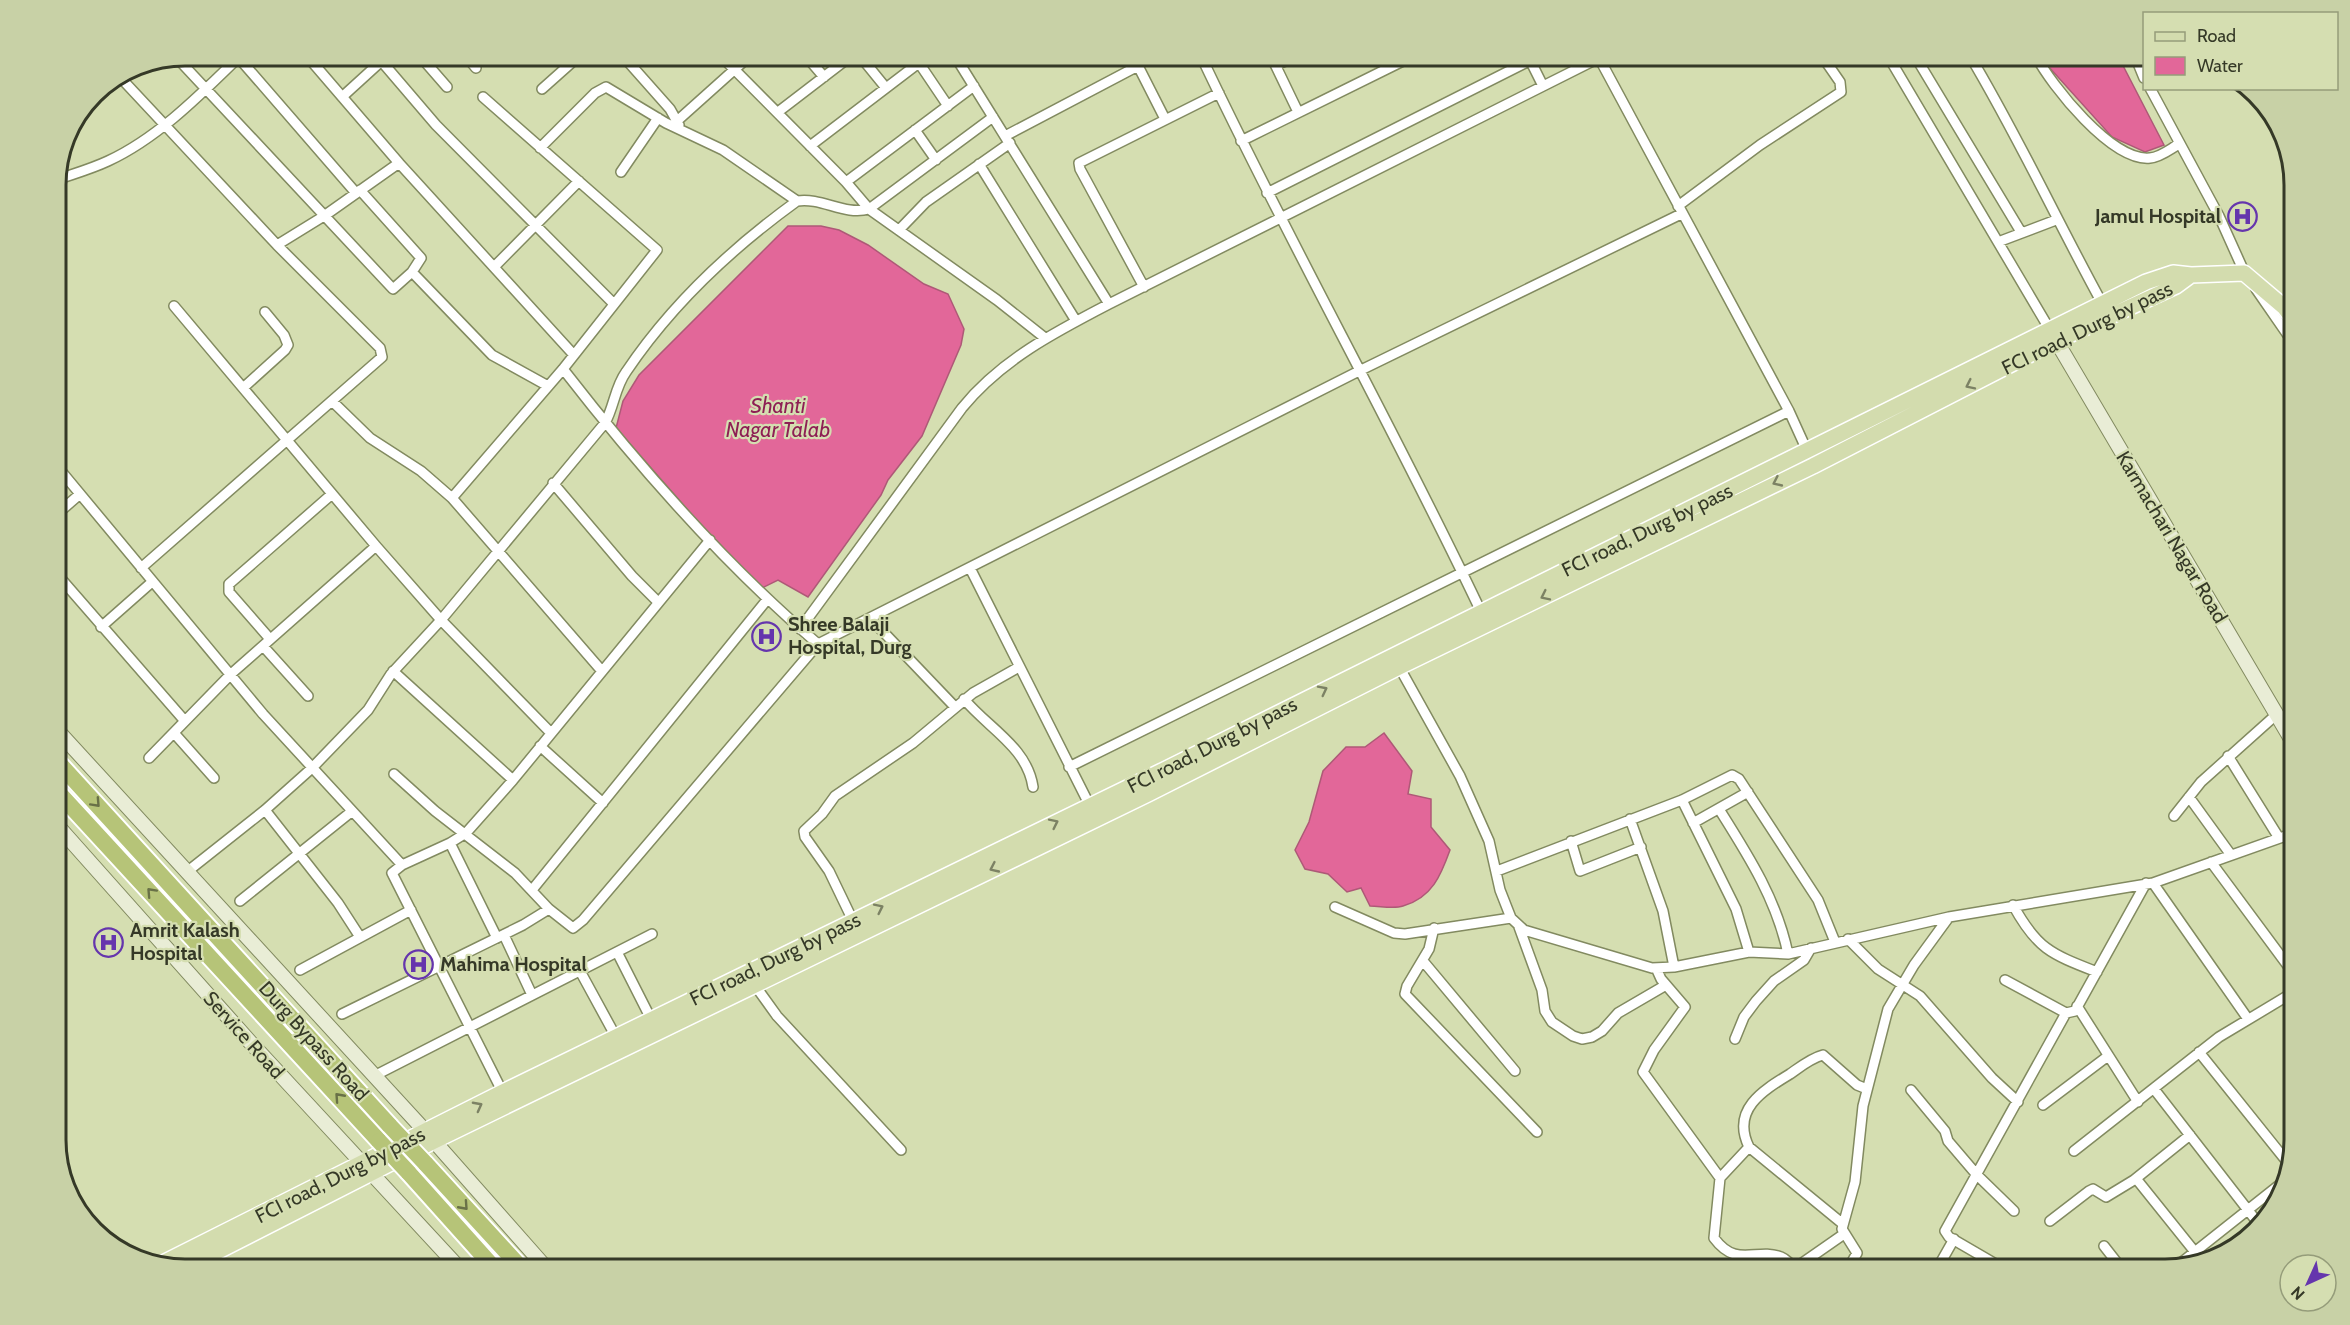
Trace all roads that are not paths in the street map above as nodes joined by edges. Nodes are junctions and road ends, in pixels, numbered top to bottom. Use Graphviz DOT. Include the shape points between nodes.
graph roads {
  1 [pos="184,66"];
  2 [pos="229,66"];
  3 [pos="248,66"];
  4 [pos="316,66"];
  5 [pos="373,66"];
  6 [pos="389,66"];
  7 [pos="429,66"];
  8 [pos="568,66"];
  9 [pos="632,66"];
  10 [pos="730,66"];
  11 [pos="738,66"];
  12 [pos="815,66"];
  13 [pos="838,66"];
  14 [pos="868,66"];
  15 [pos="915,66"];
  16 [pos="921,66"];
  17 [pos="964,66"];
  18 [pos="1138,66"];
  19 [pos="1206,66"];
  20 [pos="1276,66"];
  21 [pos="1389,66"];
  22 [pos="1515,66"];
  23 [pos="1536,66"];
  24 [pos="1581,66"];
  25 [pos="1603,66"];
  26 [pos="1829,66"];
  27 [pos="1894,66"];
  28 [pos="1921,66"];
  29 [pos="1976,66"];
  30 [pos="2042,66"];
  31 [pos="734,70"];
  32 [pos="824,76"];
  33 [pos="125,83"];
  34 [pos="974,86"];
  35 [pos="1543,86"];
  36 [pos="447,87"];
  37 [pos="886,88"];
  38 [pos="205,89"];
  39 [pos="542,89"];
  40 [pos="2151,90"];
  41 [pos="1219,93"];
  42 [pos="342,97"];
  43 [pos="483,97"];
  44 [pos="948,106"];
  45 [pos="778,112"];
  46 [pos="1298,112"];
  47 [pos="993,117"];
  48 [pos="658,118"];
  49 [pos="1165,119"];
  50 [pos="163,126"];
  51 [pos="679,126"];
  52 [pos="915,130"];
  53 [pos="1008,140"];
  54 [pos="1241,141"];
  55 [pos="2179,144"];
  56 [pos="810,146"];
  57 [pos="540,148"];
  58 [pos="936,160"];
  59 [pos="399,163"];
  60 [pos="979,164"];
  61 [pos="621,172"];
  62 [pos="66,176"];
  63 [pos="579,182"];
  64 [pos="846,182"];
  65 [pos="358,192"];
  66 [pos="1267,193"];
  67 [pos="797,201"];
  68 [pos="869,209"];
  69 [pos="1679,210"];
  70 [pos="324,216"];
  71 [pos="1280,219"];
  72 [pos="2056,219"];
  73 [pos="536,225"];
  74 [pos="899,230"];
  75 [pos="2021,232"];
  76 [pos="1998,242"];
  77 [pos="277,245"];
  78 [pos="494,267"];
  79 [pos="412,272"];
  80 [pos="2244,273"];
  81 [pos="2191,275"];
  82 [pos="1144,287"];
  83 [pos="613,303"];
  84 [pos="2102,303"];
  85 [pos="1109,304"];
  86 [pos="174,306"];
  87 [pos="2284,307"];
  88 [pos="266,312"];
  89 [pos="1076,321"];
  90 [pos="2284,330"];
  91 [pos="2053,336"];
  92 [pos="1045,338"];
  93 [pos="573,354"];
  94 [pos="563,369"];
  95 [pos="1361,370"];
  96 [pos="548,386"];
  97 [pos="243,388"];
  98 [pos="333,402"];
  99 [pos="1789,411"];
  100 [pos="605,423"];
  101 [pos="287,440"];
  102 [pos="1807,451"];
  103 [pos="1813,466"];
  104 [pos="66,477"];
  105 [pos="553,483"];
  106 [pos="80,494"];
  107 [pos="332,494"];
  108 [pos="452,498"];
  109 [pos="66,506"];
  110 [pos="710,540"];
  111 [pos="376,546"];
  112 [pos="499,551"];
  113 [pos="141,568"];
  114 [pos="970,568"];
  115 [pos="1463,573"];
  116 [pos="152,582"];
  117 [pos="66,585"];
  118 [pos="766,601"];
  119 [pos="658,602"];
  120 [pos="1484,617"];
  121 [pos="870,618"];
  122 [pos="441,620"];
  123 [pos="101,627"];
  124 [pos="800,629"];
  125 [pos="266,642"];
  126 [pos="818,644"];
  127 [pos="1396,661"];
  128 [pos="1019,667"];
  129 [pos="601,670"];
  130 [pos="393,671"];
  131 [pos="231,674"];
  132 [pos="308,696"];
  133 [pos="964,699"];
  134 [pos="955,707"];
  135 [pos="2277,714"];
  136 [pos="184,720"];
  137 [pos="2284,726"];
  138 [pos="174,733"];
  139 [pos="551,733"];
  140 [pos="66,740"];
  141 [pos="540,746"];
  142 [pos="2228,756"];
  143 [pos="149,758"];
  144 [pos="1070,767"];
  145 [pos="312,768"];
  146 [pos="66,771"];
  147 [pos="394,774"];
  148 [pos="214,778"];
  149 [pos="513,780"];
  150 [pos="1033,787"];
  151 [pos="1748,792"];
  152 [pos="2189,797"];
  153 [pos="1682,800"];
  154 [pos="66,801"];
  155 [pos="603,803"];
  156 [pos="1090,806"];
  157 [pos="1719,809"];
  158 [pos="265,810"];
  159 [pos="351,812"];
  160 [pos="2174,816"];
  161 [pos="1630,819"];
  162 [pos="1693,823"];
  163 [pos="466,833"];
  164 [pos="66,835"];
  165 [pos="2284,836"];
  166 [pos="2279,838"];
  167 [pos="1571,841"];
  168 [pos="450,843"];
  169 [pos="1641,847"];
  170 [pos="299,854"];
  171 [pos="2231,855"];
  172 [pos="2211,862"];
  173 [pos="402,865"];
  174 [pos="1497,871"];
  175 [pos="188,872"];
  176 [pos="2149,883"];
  177 [pos="532,890"];
  178 [pos="240,902"];
  179 [pos="2013,905"];
  180 [pos="1335,907"];
  181 [pos="549,909"];
  182 [pos="411,910"];
  183 [pos="1949,917"];
  184 [pos="1511,918"];
  185 [pos="856,927"];
  186 [pos="1519,927"];
  187 [pos="1434,928"];
  188 [pos="652,934"];
  189 [pos="500,936"];
  190 [pos="360,937"];
  191 [pos="1848,939"];
  192 [pos="1835,942"];
  193 [pos="1812,948"];
  194 [pos="617,952"];
  195 [pos="1749,952"];
  196 [pos="1784,953"];
  197 [pos="1423,961"];
  198 [pos="2284,961"];
  199 [pos="441,965"];
  200 [pos="1656,968"];
  201 [pos="1674,968"];
  202 [pos="300,970"];
  203 [pos="580,971"];
  204 [pos="2097,972"];
  205 [pos="1784,973"];
  206 [pos="2005,980"];
  207 [pos="1902,983"];
  208 [pos="754,984"];
  209 [pos="1666,985"];
  210 [pos="532,995"];
  211 [pos="2284,998"];
  212 [pos="2078,1006"];
  213 [pos="2066,1013"];
  214 [pos="342,1014"];
  215 [pos="651,1019"];
  216 [pos="2248,1019"];
  217 [pos="470,1026"];
  218 [pos="616,1037"];
  219 [pos="1736,1040"];
  220 [pos="2199,1052"];
  221 [pos="2108,1056"];
  222 [pos="1515,1071"];
  223 [pos="374,1076"];
  224 [pos="1867,1089"];
  225 [pos="2154,1089"];
  226 [pos="1911,1090"];
  227 [pos="506,1098"];
  228 [pos="2018,1102"];
  229 [pos="2138,1102"];
  230 [pos="2043,1104"];
  231 [pos="1537,1132"];
  232 [pos="430,1136"];
  233 [pos="2190,1136"];
  234 [pos="1749,1147"];
  235 [pos="901,1150"];
  236 [pos="2074,1151"];
  237 [pos="2283,1156"];
  238 [pos="367,1168"];
  239 [pos="1977,1175"];
  240 [pos="1720,1178"];
  241 [pos="2134,1180"];
  242 [pos="2272,1191"];
  243 [pos="2248,1210"];
  244 [pos="2014,1211"];
  245 [pos="2254,1218"];
  246 [pos="2050,1221"];
  247 [pos="1843,1229"];
  248 [pos="1954,1239"];
  249 [pos="2104,1246"];
  250 [pos="2195,1252"];
  251 [pos="2190,1256"];
  252 [pos="186,1259"];
  253 [pos="451,1259"];
  254 [pos="486,1259"];
  255 [pos="513,1259"];
  256 [pos="538,1259"];
  257 [pos="1783,1259"];
  258 [pos="1807,1259"];
  259 [pos="1854,1259"];
  260 [pos="1943,1259"];
  261 [pos="1987,1259"];
  262 [pos="2114,1259"];
  1 -- 38 [label="street"];
  2 -- 38 [label="street"];
  3 -- 65 [label="street"];
  4 -- 42 [label="street"];
  5 -- 42 [label="street"];
  6 -- 73 [label="street" via="436,125"];
  7 -- 36 [label="street"];
  8 -- 39 [label="street"];
  9 -- 51 [label="street" via="670,109"];
  10 -- 31 [label="street"];
  11 -- 31 [label="street"];
  12 -- 32 [label="street"];
  13 -- 32 [label="street"];
  14 -- 37 [label="street"];
  15 -- 37 [label="street"];
  16 -- 44 [label="street"];
  17 -- 34 [label="street"];
  18 -- 49 [label="street"];
  18 -- 53 [label="street"];
  19 -- 41 [label="street"];
  20 -- 46 [label="street"];
  21 -- 46 [label="street"];
  22 -- 66 [label="street"];
  23 -- 35 [label="street"];
  24 -- 35 [label="street"];
  25 -- 69 [label="street"];
  26 -- 69 [label="street" via="1840,82 1841,92 1760,145"];
  27 -- 76 [label="street"];
  28 -- 75 [label="street"];
  29 -- 72 [label="street"];
  30 -- 55 [label="street" via="2058,92 2123,151 2149,159"];
  31 -- 45 [label="street"];
  31 -- 51 [label="street"];
  32 -- 45 [label="street"];
  33 -- 50 [label="street"];
  34 -- 44 [label="street"];
  34 -- 47 [label="street"];
  35 -- 71 [label="street"];
  37 -- 56 [label="street"];
  38 -- 50 [label="street"];
  38 -- 70 [label="street"];
  40 -- 55 [label="street"];
  41 -- 49 [label="street"];
  41 -- 54 [label="street"];
  42 -- 59 [label="street"];
  43 -- 57 [label="street"];
  44 -- 52 [label="street"];
  45 -- 56 [label="street"];
  46 -- 54 [label="street"];
  47 -- 53 [label="street"];
  47 -- 58 [label="street"];
  48 -- 51 [label="street"];
  48 -- 57 [label="street" via="606,87 595,93"];
  48 -- 61 [label="street"];
  49 -- 82 [label="street" via="1079,163"];
  50 -- 62 [label="street" via="109,160"];
  50 -- 77 [label="street"];
  51 -- 67 [label="street" via="723,150"];
  52 -- 58 [label="street"];
  52 -- 64 [label="street"];
  53 -- 60 [label="street"];
  53 -- 85 [label="street"];
  54 -- 66 [label="street"];
  55 -- 80 [label="street" via="2219,216"];
  56 -- 64 [label="street"];
  57 -- 63 [label="street"];
  58 -- 68 [label="street"];
  59 -- 65 [label="street"];
  59 -- 78 [label="street"];
  60 -- 74 [label="street" via="927,202"];
  60 -- 89 [label="street"];
  63 -- 73 [label="street"];
  63 -- 83 [label="street" via="657,250"];
  64 -- 68 [label="street"];
  65 -- 70 [label="street"];
  65 -- 79 [label="street" via="422,258"];
  66 -- 71 [label="street"];
  67 -- 68 [label="street" via="806,199 852,211"];
  67 -- 100 [label="street" via="757,230 699,283 625,373"];
  68 -- 74 [label="street"];
  69 -- 95 [label="street"];
  69 -- 99 [label="street"];
  70 -- 77 [label="street"];
  70 -- 79 [label="street" via="393,289"];
  71 -- 82 [label="street"];
  71 -- 95 [label="street"];
  72 -- 75 [label="street"];
  72 -- 84 [label="street"];
  73 -- 78 [label="street"];
  73 -- 83 [label="street"];
  74 -- 92 [label="street"];
  75 -- 76 [label="street"];
  76 -- 91 [label="street"];
  77 -- 98 [label="street" via="382,353 381,361"];
  78 -- 93 [label="street"];
  79 -- 96 [label="street" via="492,355"];
  80 -- 81 [label="main road"];
  80 -- 87 [label="main road"];
  80 -- 90 [label="street"];
  81 -- 84 [label="main road, FCI road, Durg by pass" via="2173,273"];
  81 -- 91 [label="main road, FCI road, Durg by pass" via="2176,286"];
  82 -- 85 [label="street"];
  83 -- 93 [label="street"];
  84 -- 91 [label="main road, FCI road, Durg by pass"];
  85 -- 89 [label="street"];
  86 -- 97 [label="street"];
  88 -- 97 [label="street" via="288,345"];
  89 -- 92 [label="street"];
  91 -- 102 [label="main road, FCI road, Durg by pass"];
  91 -- 103 [label="main road, FCI road, Durg by pass, one-way"];
  91 -- 135 [label="street, Karmachari Nagar Road"];
  92 -- 124 [label="street" via="978,388"];
  93 -- 94 [label="street"];
  94 -- 96 [label="street"];
  94 -- 100 [label="street"];
  95 -- 114 [label="street"];
  95 -- 115 [label="street"];
  96 -- 108 [label="street"];
  97 -- 101 [label="street"];
  98 -- 101 [label="street"];
  98 -- 108 [label="street" via="370,438 421,471"];
  99 -- 102 [label="street"];
  99 -- 115 [label="street"];
  100 -- 105 [label="street"];
  100 -- 110 [label="street"];
  101 -- 107 [label="street"];
  101 -- 113 [label="street"];
  102 -- 103 [label="street"];
  102 -- 120 [label="main road, FCI road, Durg by pass"];
  103 -- 120 [label="main road, FCI road, Durg by pass, one-way"];
  104 -- 106 [label="street"];
  105 -- 112 [label="street"];
  105 -- 119 [label="street"];
  106 -- 109 [label="street"];
  106 -- 113 [label="street"];
  107 -- 111 [label="street"];
  107 -- 125 [label="street" via="229,584 229,592"];
  108 -- 112 [label="street"];
  110 -- 118 [label="street"];
  110 -- 119 [label="street"];
  111 -- 122 [label="street"];
  111 -- 125 [label="street"];
  112 -- 122 [label="street"];
  112 -- 129 [label="street"];
  113 -- 116 [label="street"];
  114 -- 121 [label="street"];
  114 -- 128 [label="street"];
  115 -- 120 [label="street"];
  115 -- 144 [label="street"];
  116 -- 123 [label="street"];
  116 -- 131 [label="street"];
  117 -- 123 [label="street"];
  118 -- 124 [label="street"];
  118 -- 155 [label="street"];
  119 -- 129 [label="street"];
  120 -- 127 [label="main road, FCI road, Durg by pass"];
  121 -- 126 [label="street"];
  121 -- 134 [label="street"];
  122 -- 130 [label="street"];
  122 -- 139 [label="street"];
  123 -- 136 [label="street"];
  124 -- 126 [label="street"];
  125 -- 131 [label="street"];
  125 -- 132 [label="street"];
  126 -- 181 [label="street" via="578,925 569,927"];
  156 -- 127 [label="main road, FCI road, Durg by pass, one-way"];
  127 -- 174 [label="street" via="1460,776"];
  127 -- 185 [label="main road, FCI road, Durg by pass, one-way" via="1148,794"];
  128 -- 133 [label="street"];
  128 -- 144 [label="street"];
  129 -- 139 [label="street"];
  130 -- 145 [label="street" via="368,710"];
  130 -- 149 [label="street"];
  131 -- 136 [label="street"];
  131 -- 145 [label="street"];
  133 -- 134 [label="street"];
  133 -- 150 [label="street" via="1023,758"];
  134 -- 185 [label="street" via="913,743 835,796 804,831"];
  135 -- 137 [label="street, Karmachari Nagar Road"];
  135 -- 142 [label="street"];
  136 -- 138 [label="street"];
  138 -- 143 [label="street"];
  138 -- 148 [label="street"];
  139 -- 141 [label="street"];
  140 -- 175 [label="street"];
  141 -- 149 [label="street"];
  141 -- 155 [label="street"];
  142 -- 152 [label="street"];
  142 -- 166 [label="street"];
  144 -- 156 [label="street"];
  145 -- 158 [label="street"];
  145 -- 159 [label="street"];
  146 -- 255 [label="highway, Durg Bypass Road, one-way, bridge"];
  147 -- 163 [label="street"];
  149 -- 163 [label="street"];
  151 -- 153 [label="street" via="1739,778 1732,775"];
  151 -- 157 [label="street"];
  151 -- 192 [label="street" via="1818,900"];
  152 -- 160 [label="street"];
  152 -- 171 [label="street"];
  153 -- 161 [label="street"];
  153 -- 162 [label="street"];
  254 -- 154 [label="highway, Durg Bypass Road, one-way, bridge"];
  155 -- 177 [label="street"];
  185 -- 156 [label="main road, FCI road, Durg by pass, one-way"];
  157 -- 162 [label="street"];
  157 -- 196 [label="street" via="1765,887 1780,925"];
  158 -- 170 [label="street"];
  158 -- 175 [label="street"];
  159 -- 170 [label="street"];
  159 -- 173 [label="street"];
  161 -- 167 [label="street"];
  161 -- 169 [label="street"];
  162 -- 195 [label="street" via="1736,909"];
  163 -- 168 [label="street"];
  163 -- 177 [label="street"];
  164 -- 238 [label="street, Service Road"];
  165 -- 166 [label="street"];
  166 -- 171 [label="street"];
  167 -- 169 [label="street" via="1580,871"];
  167 -- 174 [label="street"];
  168 -- 173 [label="street"];
  168 -- 189 [label="street"];
  169 -- 201 [label="street" via="1663,911"];
  170 -- 178 [label="street"];
  170 -- 190 [label="street"];
  171 -- 172 [label="street"];
  172 -- 176 [label="street"];
  172 -- 198 [label="street"];
  173 -- 182 [label="street" via="392,873"];
  174 -- 184 [label="street"];
  175 -- 223 [label="street"];
  176 -- 179 [label="street"];
  176 -- 204 [label="street"];
  176 -- 216 [label="street"];
  177 -- 181 [label="street"];
  179 -- 183 [label="street"];
  179 -- 204 [label="street" via="2025,927 2046,949"];
  180 -- 187 [label="street" via="1394,933"];
  181 -- 189 [label="street"];
  182 -- 190 [label="street"];
  182 -- 199 [label="street"];
  183 -- 191 [label="street"];
  183 -- 207 [label="street"];
  184 -- 186 [label="street"];
  184 -- 187 [label="street"];
  185 -- 208 [label="main road, FCI road, Durg by pass"];
  185 -- 215 [label="main road, FCI road, Durg by pass"];
  186 -- 200 [label="street"];
  186 -- 209 [label="street" via="1542,990 1545,1011 1552,1022 1573,1036 1582,1039 1602,1031 1618,1013"];
  187 -- 197 [label="street"];
  188 -- 194 [label="street"];
  189 -- 199 [label="street"];
  189 -- 210 [label="street"];
  190 -- 202 [label="street"];
  191 -- 192 [label="street"];
  191 -- 207 [label="street" via="1865,958"];
  192 -- 193 [label="street"];
  193 -- 196 [label="street"];
  193 -- 205 [label="street" via="1804,960"];
  194 -- 203 [label="street"];
  194 -- 215 [label="street"];
  195 -- 196 [label="street"];
  195 -- 201 [label="street"];
  196 -- 205 [label="street"];
  197 -- 222 [label="street"];
  197 -- 231 [label="street" via="1405,990 1408,998"];
  199 -- 214 [label="street"];
  199 -- 217 [label="street"];
  200 -- 201 [label="street"];
  200 -- 209 [label="street"];
  203 -- 210 [label="street"];
  203 -- 218 [label="street"];
  204 -- 212 [label="street"];
  205 -- 219 [label="street" via="1744,1017"];
  206 -- 213 [label="street"];
  207 -- 224 [label="street" via="1888,1009"];
  207 -- 228 [label="street" via="1920,996"];
  208 -- 227 [label="main road, FCI road, Durg by pass"];
  208 -- 235 [label="street" via="777,1016"];
  209 -- 240 [label="street" via="1685,1007 1642,1072"];
  210 -- 217 [label="street"];
  211 -- 216 [label="street"];
  212 -- 213 [label="street" via="2071,1014"];
  212 -- 221 [label="street"];
  213 -- 228 [label="street"];
  215 -- 218 [label="main road, FCI road, Durg by pass"];
  216 -- 220 [label="street"];
  217 -- 223 [label="street"];
  217 -- 227 [label="street"];
  218 -- 227 [label="main road, FCI road, Durg by pass"];
  220 -- 225 [label="street"];
  220 -- 237 [label="street"];
  221 -- 229 [label="street"];
  221 -- 230 [label="street"];
  223 -- 232 [label="street"];
  224 -- 234 [label="street" via="1827,1056 1819,1056 1750,1102 1744,1132"];
  224 -- 247 [label="street" via="1855,1182"];
  225 -- 229 [label="street"];
  225 -- 233 [label="street"];
  226 -- 239 [label="street"];
  227 -- 232 [label="main road, FCI road, Durg by pass"];
  228 -- 239 [label="street"];
  229 -- 236 [label="street"];
  232 -- 238 [label="main road, FCI road, Durg by pass"];
  232 -- 256 [label="street"];
  233 -- 241 [label="street"];
  233 -- 243 [label="street"];
  234 -- 240 [label="street"];
  234 -- 247 [label="street"];
  238 -- 252 [label="main road, FCI road, Durg by pass"];
  238 -- 253 [label="street, Service Road"];
  239 -- 244 [label="street"];
  239 -- 248 [label="street" via="1945,1231"];
  240 -- 257 [label="street" via="1714,1238 1729,1252 1742,1256"];
  241 -- 246 [label="street" via="2106,1197 2093,1189"];
  241 -- 250 [label="street" via="2142,1184"];
  242 -- 243 [label="street"];
  243 -- 245 [label="street"];
  243 -- 250 [label="street"];
  247 -- 258 [label="street"];
  247 -- 259 [label="street" via="1857,1253"];
  248 -- 260 [label="street"];
  248 -- 261 [label="street"];
  249 -- 262 [label="street"];
  250 -- 251 [label="street"];
}
